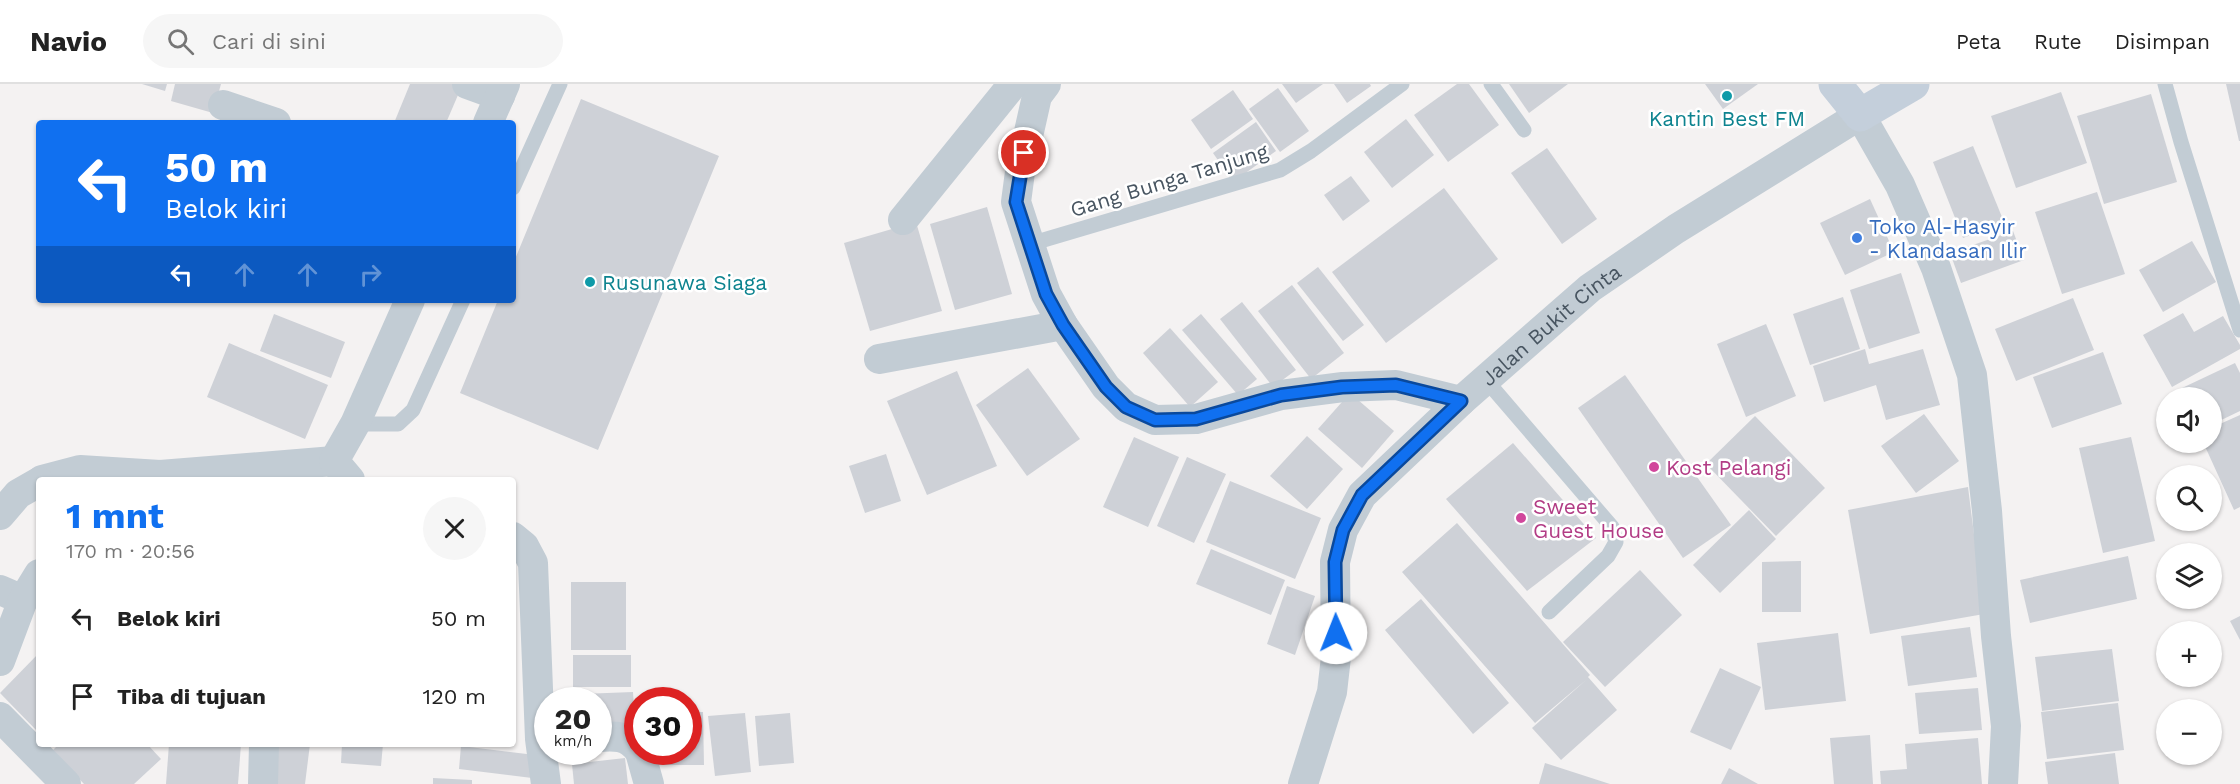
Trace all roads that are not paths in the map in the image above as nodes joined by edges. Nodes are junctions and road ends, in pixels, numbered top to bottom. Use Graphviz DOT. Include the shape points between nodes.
graph roads {
  1 [pos="467,84"];
  2 [pos="560,84"];
  3 [pos="1013,84"];
  4 [pos="1046,84"];
  5 [pos="1402,84"];
  6 [pos="1491,84"];
  7 [pos="1835,84"];
  8 [pos="1913,84"];
  9 [pos="2165,84"];
  10 [pos="503,90"];
  11 [pos="223,105"];
  12 [pos="1860,115"];
  13 [pos="267,120"];
  14 [pos="489,120"];
  15 [pos="1524,130"];
  16 [pos="516,181"];
  17 [pos="903,220"];
  18 [pos="1030,244"];
  19 [pos="409,303"];
  20 [pos="462,303"];
  21 [pos="1063,325"];
  22 [pos="2240,330"];
  23 [pos="879,359"];
  24 [pos="1485,379"];
  25 [pos="1461,401"];
  26 [pos="355,424"];
  27 [pos="342,471"];
  28 [pos="257,473"];
  29 [pos="55,477"];
  30 [pos="155,477"];
  31 [pos="36,484"];
  32 [pos="0,515"];
  33 [pos="516,539"];
  34 [pos="36,576"];
  35 [pos="11,595"];
  36 [pos="1549,612"];
  37 [pos="0,661"];
  38 [pos="541,687"];
  39 [pos="0,717"];
  40 [pos="264,747"];
  41 [pos="545,765"];
  42 [pos="643,765"];
  43 [pos="66,784"];
  44 [pos="262,784"];
  45 [pos="546,784"];
  46 [pos="649,784"];
  47 [pos="1304,784"];
  48 [pos="2003,784"];
  1 -- 10 [label="street"];
  2 -- 16 [label="lane"];
  3 -- 17 [label="street"];
  4 -- 18 [label="street" via="1037,96 1016,202"];
  5 -- 18 [label="lane, Gang Bunga Tanjung" via="1280,170"];
  6 -- 15 [label="lane"];
  7 -- 12 [label="street"];
  8 -- 12 [label="street"];
  9 -- 22 [label="lane"];
  10 -- 14 [label="street"];
  11 -- 13 [label="street"];
  12 -- 24 [label="street, Jalan Bukit Cinta" via="1676,229 1590,288"];
  12 -- 48 [label="street" via="1900,184 1936,268 1972,375 2006,726"];
  18 -- 21 [label="street" via="1046,294"];
  19 -- 26 [label="street"];
  20 -- 26 [label="lane" via="413,410 398,424"];
  21 -- 23 [label="street"];
  21 -- 25 [label="street" via="1106,387 1126,407 1155,420 1196,419 1281,395 1342,387 1396,385"];
  24 -- 25 [label="street, Jalan Bukit Cinta"];
  24 -- 36 [label="lane" via="1612,527 1616,542 1608,556"];
  25 -- 47 [label="street, Jalan Bukit Cinta" via="1362,495 1343,530 1335,562 1336,657 1332,692"];
  26 -- 27 [label="street"];
  27 -- 28 [label="street"];
  28 -- 30 [label="street"];
  29 -- 30 [label="street" via="80,470"];
  31 -- 32 [label="street" via="18,494"];
  33 -- 38 [label="street" via="533,563"];
  34 -- 35 [label="street"];
  35 -- 37 [label="street"];
  39 -- 43 [label="street"];
  40 -- 44 [label="street"];
  41 -- 45 [label="street"];
  42 -- 46 [label="street"];
}
